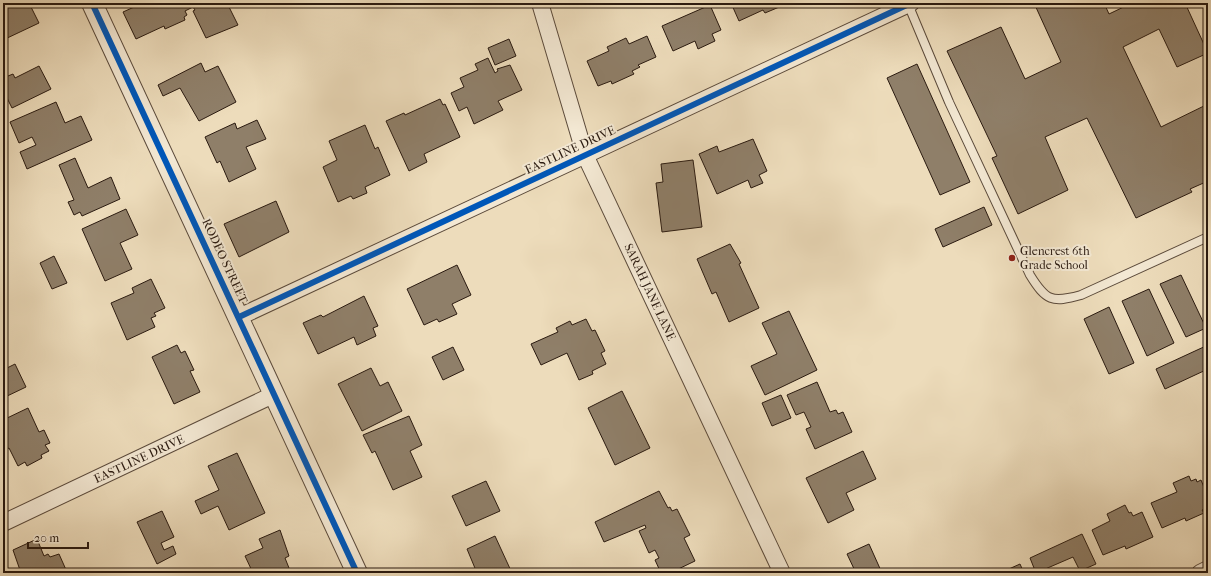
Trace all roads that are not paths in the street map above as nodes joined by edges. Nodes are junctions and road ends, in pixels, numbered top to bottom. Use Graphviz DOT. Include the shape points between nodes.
graph roads {
  1 [pos="92,3"];
  2 [pos="540,3"];
  3 [pos="910,4"];
  4 [pos="585,155"];
  5 [pos="1208,237"];
  6 [pos="239,317"];
  7 [pos="275,394"];
  8 [pos="3,523"];
  9 [pos="1208,569"];
  10 [pos="357,573"];
  11 [pos="782,573"];
  12 [pos="1200,573"];
  1 -- 6 [label="street, RODEO STREET"];
  2 -- 4 [label="street, SARAH JANE LANE"];
  3 -- 4 [label="street, EASTLINE DRIVE"];
  3 -- 5 [label="lane" via="949,102 1030,275 1040,290 1051,298 1062,300 1081,295"];
  4 -- 6 [label="street, EASTLINE DRIVE"];
  4 -- 11 [label="street, SARAH JANE LANE"];
  6 -- 7 [label="street, RODEO STREET"];
  7 -- 8 [label="street, EASTLINE DRIVE"];
  7 -- 10 [label="street, RODEO STREET"];
  9 -- 12 [label="street"];
}
